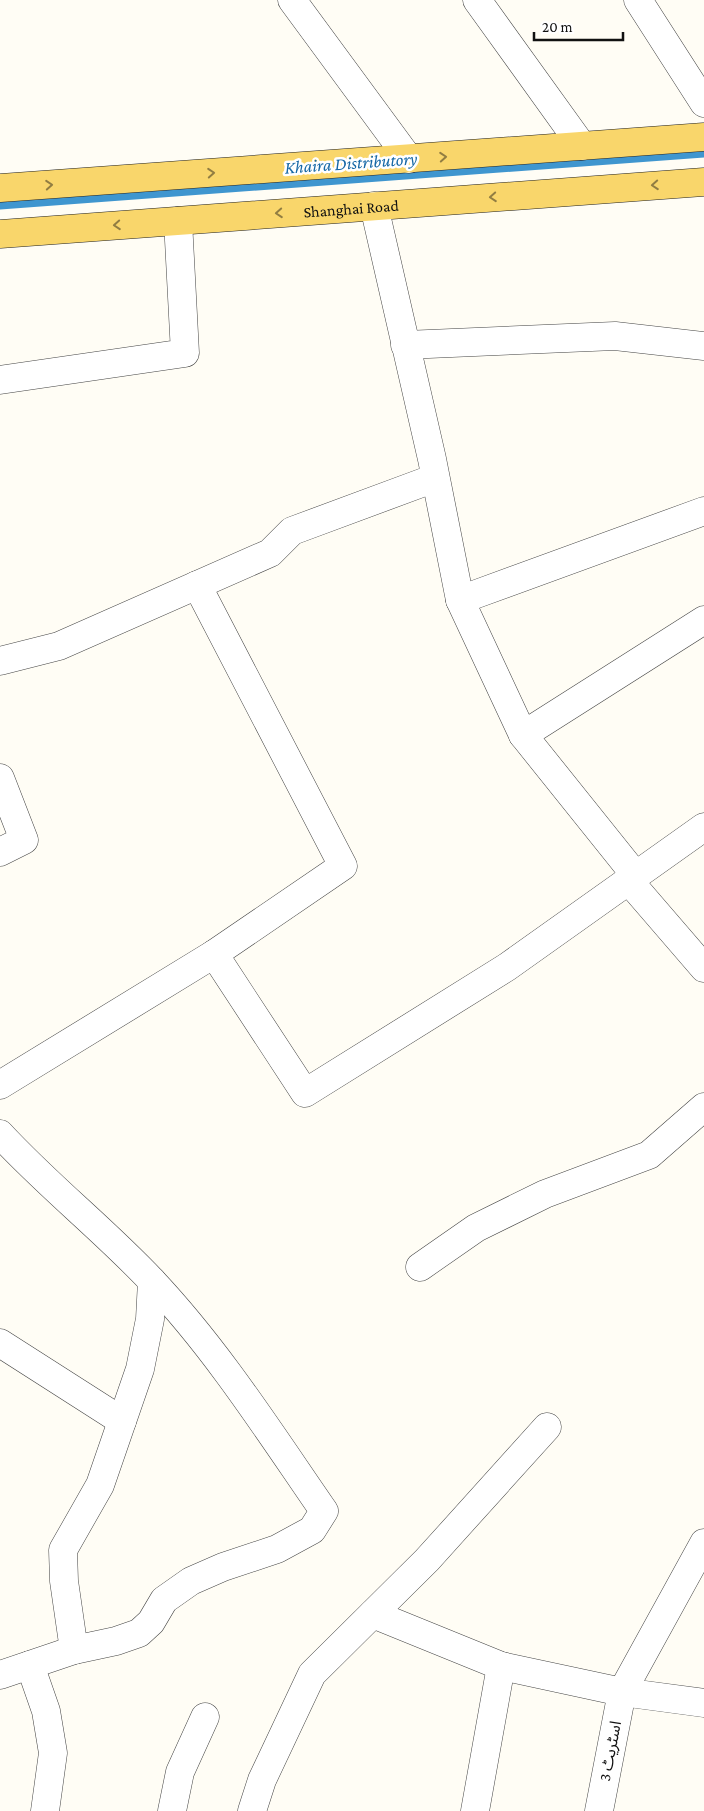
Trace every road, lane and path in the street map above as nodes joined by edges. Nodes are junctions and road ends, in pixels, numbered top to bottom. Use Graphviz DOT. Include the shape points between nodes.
graph roads {
  1 [pos="292,0"];
  2 [pos="477,0"];
  3 [pos="638,0"];
  4 [pos="704,103"];
  5 [pos="704,137"];
  6 [pos="582,146"];
  7 [pos="409,159"];
  8 [pos="704,182"];
  9 [pos="0,188"];
  10 [pos="374,206"];
  11 [pos="178,221"];
  12 [pos="0,234"];
  13 [pos="405,345"];
  14 [pos="704,346"];
  15 [pos="0,380"];
  16 [pos="435,478"];
  17 [pos="704,511"];
  18 [pos="197,585"];
  19 [pos="460,600"];
  20 [pos="704,620"];
  21 [pos="0,661"];
  22 [pos="523,735"];
  23 [pos="0,778"];
  24 [pos="704,827"];
  25 [pos="0,852"];
  26 [pos="632,878"];
  27 [pos="214,954"];
  28 [pos="704,968"];
  29 [pos="0,1084"];
  30 [pos="704,1107"];
  31 [pos="0,1134"];
  32 [pos="420,1267"];
  33 [pos="152,1281"];
  34 [pos="0,1343"];
  35 [pos="122,1421"];
  36 [pos="548,1427"];
  37 [pos="704,1543"];
  38 [pos="373,1614"];
  39 [pos="74,1650"];
  40 [pos="30,1666"];
  41 [pos="500,1666"];
  42 [pos="0,1675"];
  43 [pos="622,1692"];
  44 [pos="704,1703"];
  45 [pos="205,1717"];
  46 [pos="45,1811"];
  47 [pos="172,1811"];
  48 [pos="252,1811"];
  49 [pos="475,1811"];
  50 [pos="599,1811"];
  1 -- 7 [label="street"];
  2 -- 6 [label="street"];
  3 -- 4 [label="street"];
  5 -- 6 [label="main road"];
  7 -- 6 [label="main road, one-way"];
  9 -- 7 [label="main road, one-way"];
  8 -- 10 [label="main road, Shanghai Road, one-way"];
  10 -- 11 [label="main road, Shanghai Road, one-way"];
  10 -- 13 [label="street"];
  11 -- 12 [label="main road, Shanghai Road, one-way"];
  11 -- 15 [label="street" via="185,353"];
  13 -- 14 [label="street" via="615,336"];
  13 -- 16 [label="street"];
  16 -- 18 [label="street" via="292,532 270,554"];
  16 -- 19 [label="street"];
  17 -- 19 [label="street"];
  18 -- 21 [label="street" via="59,646"];
  18 -- 27 [label="street" via="343,866"];
  19 -- 22 [label="street"];
  20 -- 22 [label="street"];
  22 -- 26 [label="street"];
  23 -- 25 [label="street" via="24,840"];
  24 -- 26 [label="street"];
  26 -- 27 [label="street" via="508,967 305,1093"];
  26 -- 28 [label="street"];
  27 -- 29 [label="street"];
  30 -- 32 [label="street" via="650,1155 545,1194 476,1228"];
  31 -- 33 [label="street" via="29,1166"];
  33 -- 35 [label="street" via="150,1319 140,1368"];
  33 -- 39 [label="street" via="222,1364 324,1511 312,1530 277,1549 191,1581 164,1600 151,1622 139,1633"];
  34 -- 35 [label="street"];
  35 -- 39 [label="street" via="100,1485 63,1550"];
  36 -- 38 [label="street" via="427,1560"];
  37 -- 43 [label="street, اسٹریٹ 3"];
  38 -- 41 [label="street"];
  38 -- 48 [label="street" via="312,1674 262,1780"];
  39 -- 40 [label="street"];
  40 -- 42 [label="street"];
  40 -- 46 [label="street" via="46,1711 53,1753"];
  41 -- 43 [label="street"];
  41 -- 49 [label="street"];
  43 -- 44 [label="street"];
  43 -- 50 [label="street, اسٹریٹ 3"];
  45 -- 47 [label="street" via="180,1772"];
}
